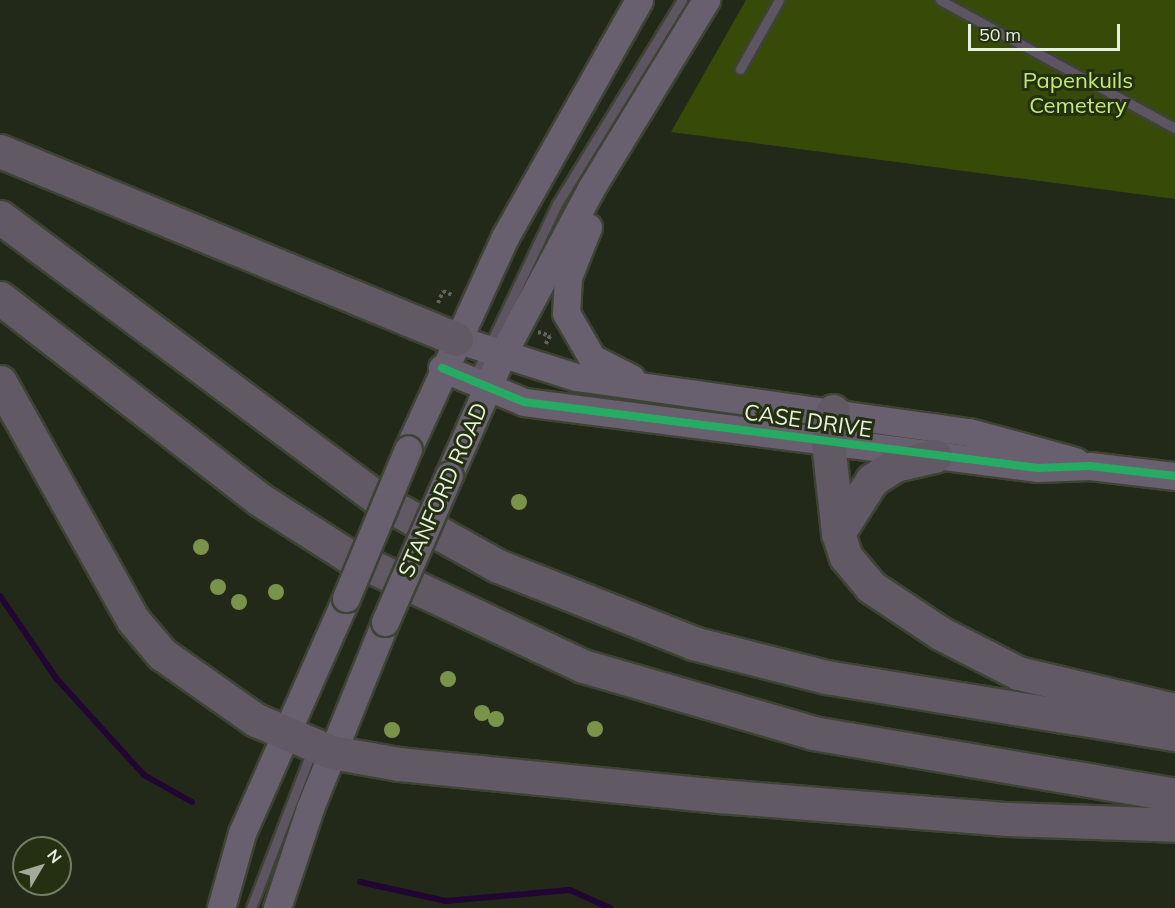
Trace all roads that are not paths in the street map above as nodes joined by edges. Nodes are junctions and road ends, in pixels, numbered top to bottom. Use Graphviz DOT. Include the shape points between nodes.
graph roads {
  1 [pos="639,0"];
  2 [pos="682,0"];
  3 [pos="706,0"];
  4 [pos="779,0"];
  5 [pos="940,0"];
  6 [pos="740,69"];
  7 [pos="642,106"];
  8 [pos="1175,128"];
  9 [pos="0,151"];
  10 [pos="0,217"];
  11 [pos="0,298"];
  12 [pos="456,339"];
  13 [pos="494,354"];
  14 [pos="442,368"];
  15 [pos="0,382"];
  16 [pos="480,386"];
  17 [pos="660,392"];
  18 [pos="830,426"];
  19 [pos="935,456"];
  20 [pos="1090,466"];
  21 [pos="1175,476"];
  22 [pos="838,533"];
  23 [pos="1175,710"];
  24 [pos="1175,734"];
  25 [pos="311,743"];
  26 [pos="1175,795"];
  27 [pos="1175,825"];
  28 [pos="221,908"];
  29 [pos="251,908"];
  30 [pos="277,908"];
  1 -- 12 [label="main road, STANFORD ROAD" via="505,237"];
  2 -- 13 [label="lane" via="557,204"];
  3 -- 7 [label="main road, STANFORD ROAD"];
  4 -- 6 [label="lane"];
  5 -- 8 [label="lane"];
  7 -- 13 [label="main road, STANFORD ROAD"];
  7 -- 17 [label="main road" via="574,260 565,295 571,327 592,358"];
  9 -- 12 [label="highway"];
  10 -- 24 [label="highway" via="378,499 508,570 693,643 826,677"];
  11 -- 26 [label="highway" via="259,499 328,543 583,666 813,733"];
  12 -- 13 [label="main road, CASE DRIVE"];
  12 -- 14 [label="main road, STANFORD ROAD"];
  13 -- 16 [label="main road, STANFORD ROAD"];
  13 -- 17 [label="main road, CASE DRIVE"];
  14 -- 16 [label="main road, CASE DRIVE"];
  14 -- 25 [label="main road, STANFORD ROAD, bridge" via="346,598"];
  15 -- 25 [label="highway" via="133,620 162,654 208,689"];
  16 -- 18 [label="main road, CASE DRIVE" via="524,402"];
  16 -- 25 [label="main road, STANFORD ROAD, bridge" via="449,475 385,621"];
  17 -- 18 [label="main road, CASE DRIVE"];
  18 -- 19 [label="main road, CASE DRIVE"];
  18 -- 20 [label="main road, CASE DRIVE" via="980,434"];
  18 -- 22 [label="highway"];
  19 -- 20 [label="main road, CASE DRIVE" via="1038,468"];
  19 -- 22 [label="highway" via="895,465 872,480"];
  20 -- 21 [label="main road, CASE DRIVE"];
  22 -- 23 [label="highway" via="846,557 871,587 983,657 1057,686"];
  25 -- 27 [label="highway" via="399,764 720,796 1007,819"];
  25 -- 28 [label="main road, STANFORD ROAD" via="242,833"];
  25 -- 29 [label="lane"];
  25 -- 30 [label="main road, STANFORD ROAD"];
}
